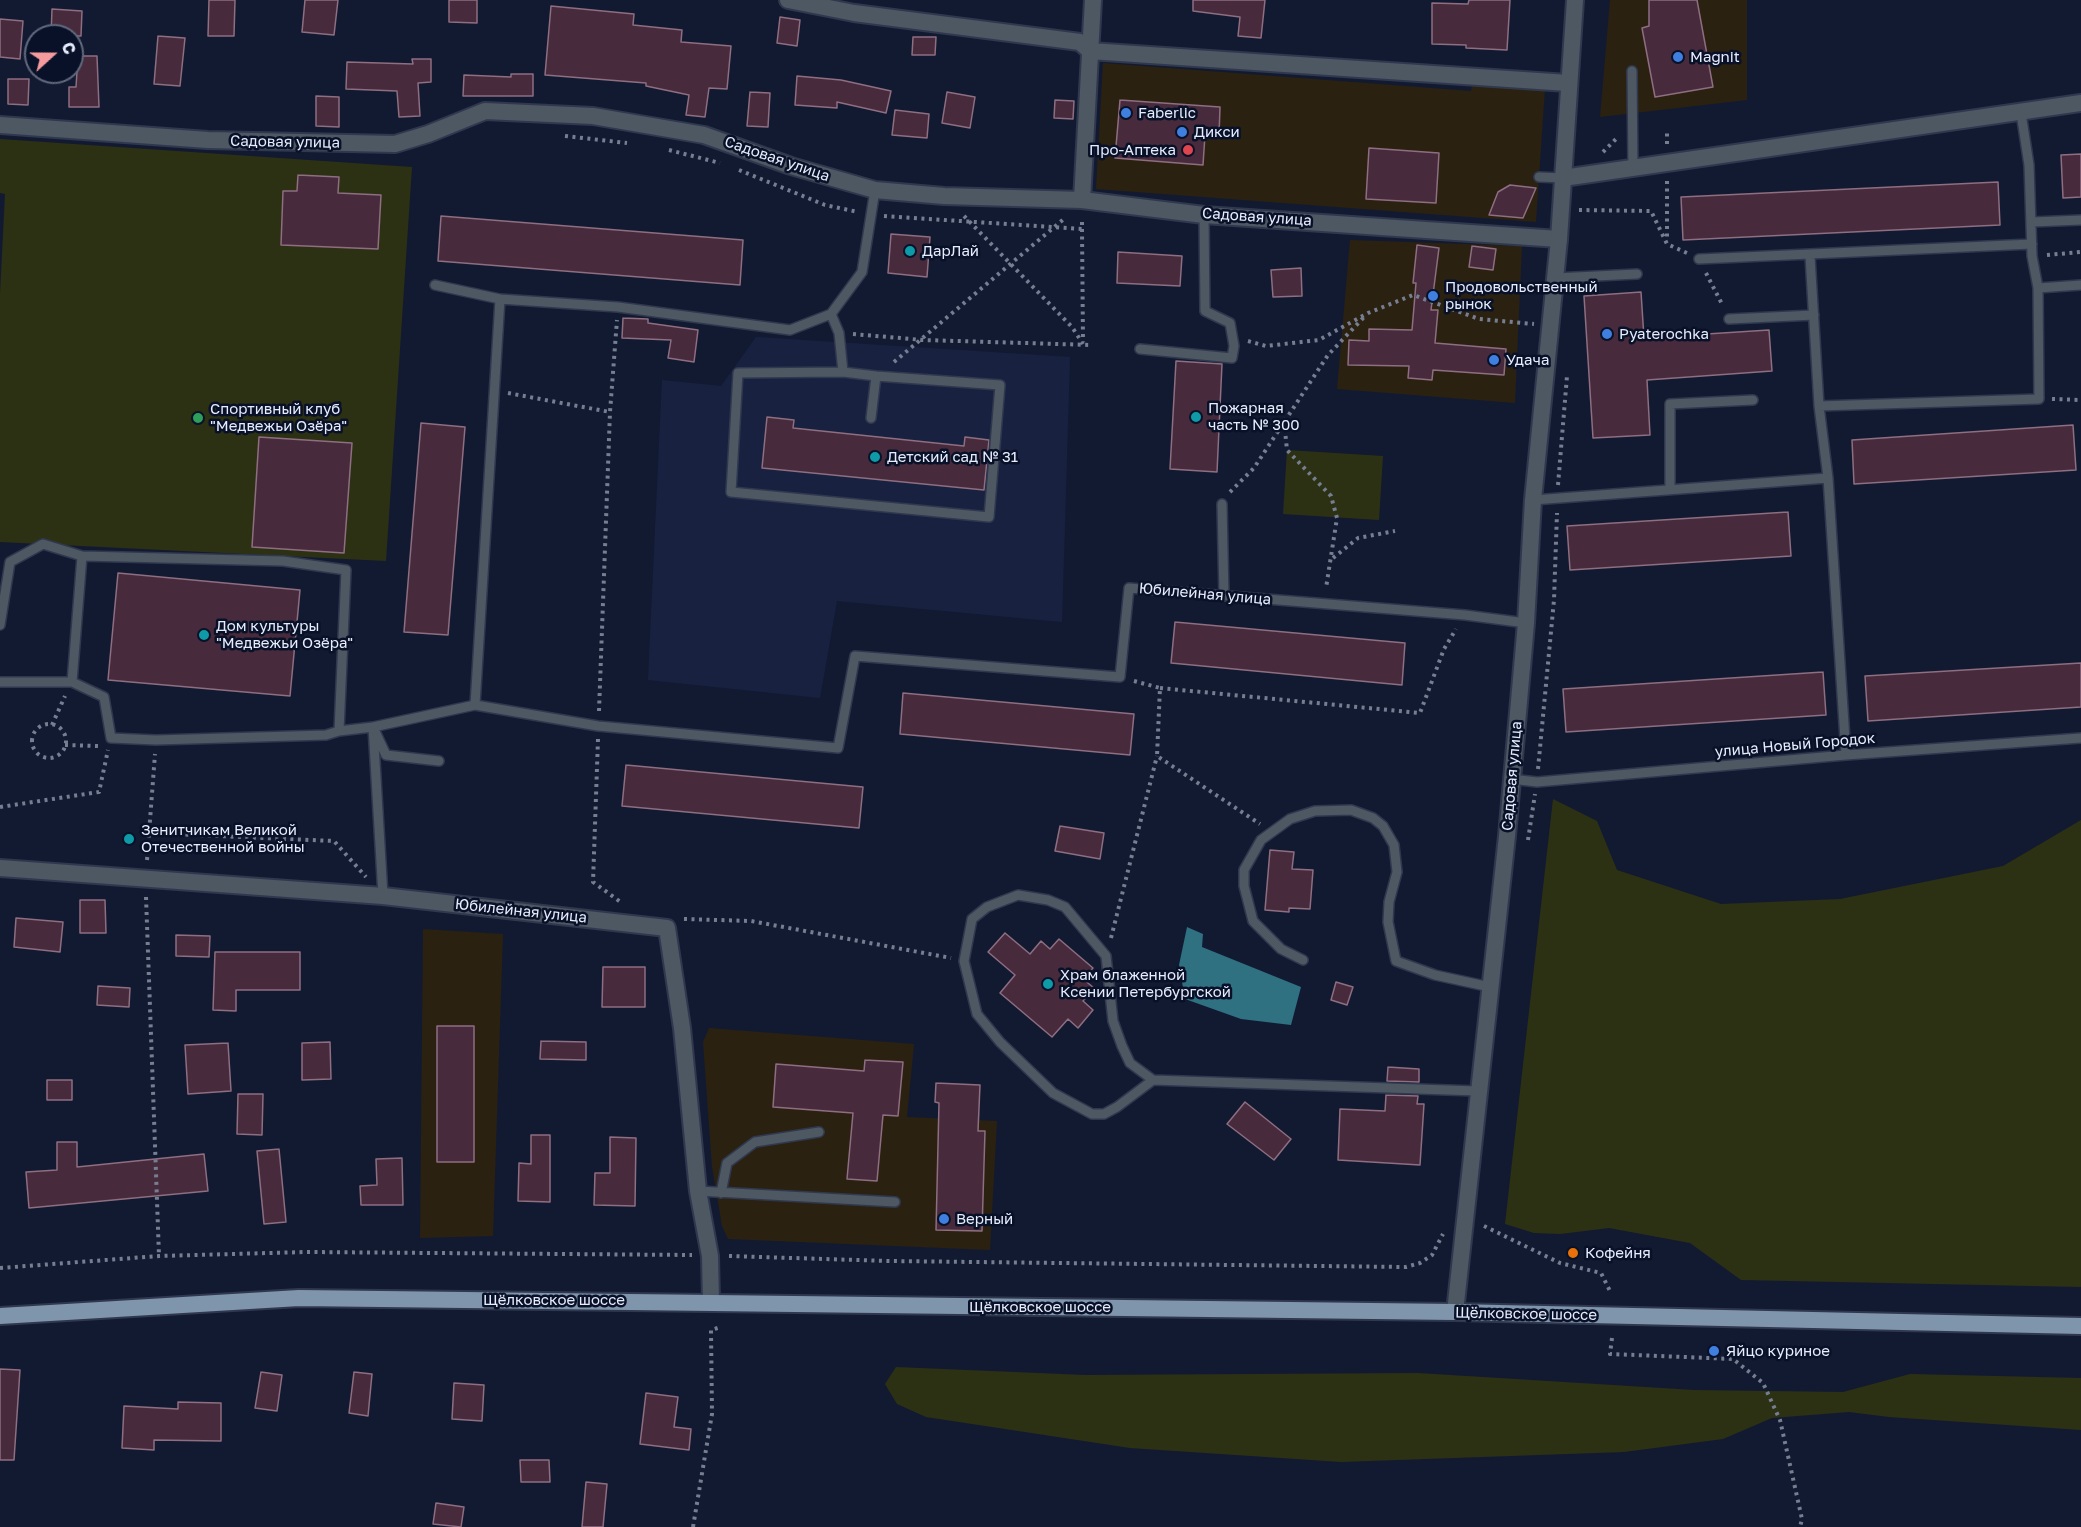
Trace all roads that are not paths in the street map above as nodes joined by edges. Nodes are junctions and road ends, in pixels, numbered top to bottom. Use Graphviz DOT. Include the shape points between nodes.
graph roads {
  1 [pos="788,0"];
  2 [pos="1093,0"];
  3 [pos="1575,0"];
  4 [pos="1090,51"];
  5 [pos="1632,71"];
  6 [pos="1568,83"];
  7 [pos="2081,104"];
  8 [pos="2021,113"];
  9 [pos="0,125"];
  10 [pos="1633,169"];
  11 [pos="1539,177"];
  12 [pos="1563,178"];
  13 [pos="875,190"];
  14 [pos="1082,201"];
  15 [pos="1204,215"];
  16 [pos="2081,220"];
  17 [pos="2032,222"];
  18 [pos="1559,239"];
  19 [pos="2032,244"];
  20 [pos="1810,256"];
  21 [pos="1699,259"];
  22 [pos="1637,274"];
  23 [pos="1555,278"];
  24 [pos="435,285"];
  25 [pos="2081,285"];
  26 [pos="2038,288"];
  27 [pos="500,299"];
  28 [pos="831,314"];
  29 [pos="1814,315"];
  30 [pos="1729,319"];
  31 [pos="1140,350"];
  32 [pos="843,372"];
  33 [pos="876,376"];
  34 [pos="1753,400"];
  35 [pos="1819,406"];
  36 [pos="871,418"];
  37 [pos="1828,478"];
  38 [pos="1670,488"];
  39 [pos="1533,500"];
  40 [pos="1222,504"];
  41 [pos="82,556"];
  42 [pos="1224,596"];
  43 [pos="1,602"];
  44 [pos="1526,623"];
  45 [pos="0,625"];
  46 [pos="0,682"];
  47 [pos="72,682"];
  48 [pos="475,705"];
  49 [pos="373,727"];
  50 [pos="339,731"];
  51 [pos="2081,738"];
  52 [pos="1846,755"];
  53 [pos="439,760"];
  54 [pos="1511,779"];
  55 [pos="0,868"];
  56 [pos="383,896"];
  57 [pos="1303,960"];
  58 [pos="1490,987"];
  59 [pos="1153,1080"];
  60 [pos="1478,1091"];
  61 [pos="819,1132"];
  62 [pos="698,1191"];
  63 [pos="721,1193"];
  64 [pos="895,1202"];
  65 [pos="711,1302"];
  66 [pos="1455,1312"];
  67 [pos="0,1316"];
  68 [pos="2081,1326"];
  1 -- 4 [label="street" via="854,13 1080,42"];
  2 -- 4 [label="street"];
  3 -- 6 [label="street, Садовая улица"];
  4 -- 6 [label="street"];
  4 -- 14 [label="street"];
  5 -- 10 [label="lane"];
  6 -- 12 [label="street, Садовая улица"];
  7 -- 8 [label="street"];
  8 -- 10 [label="street"];
  8 -- 17 [label="lane"];
  9 -- 13 [label="street, Садовая улица" via="208,140 395,144 485,111 593,116 704,135"];
  10 -- 12 [label="street"];
  11 -- 12 [label="lane"];
  12 -- 18 [label="street, Садовая улица"];
  13 -- 14 [label="street, Садовая улица"];
  13 -- 28 [label="lane" via="862,272"];
  14 -- 15 [label="street, Садовая улица"];
  15 -- 18 [label="street, Садовая улица"];
  15 -- 31 [label="lane" via="1205,311 1230,323 1232,358"];
  16 -- 17 [label="lane"];
  17 -- 19 [label="lane"];
  18 -- 23 [label="street, Садовая улица"];
  19 -- 20 [label="lane"];
  19 -- 26 [label="lane"];
  20 -- 21 [label="lane"];
  20 -- 29 [label="lane"];
  22 -- 23 [label="lane"];
  23 -- 39 [label="street, Садовая улица"];
  24 -- 27 [label="lane"];
  25 -- 26 [label="lane"];
  26 -- 35 [label="lane" via="2039,399"];
  27 -- 28 [label="lane" via="618,307 790,330"];
  27 -- 48 [label="lane"];
  28 -- 32 [label="lane" via="839,333"];
  29 -- 30 [label="lane"];
  29 -- 35 [label="lane"];
  32 -- 33 [label="lane"];
  32 -- 33 [label="lane" via="738,374 731,492 989,517 1000,385"];
  33 -- 36 [label="lane"];
  34 -- 38 [label="lane" via="1670,404"];
  35 -- 37 [label="lane"];
  37 -- 38 [label="lane"];
  37 -- 52 [label="lane"];
  38 -- 39 [label="lane"];
  39 -- 44 [label="street, Садовая улица"];
  40 -- 42 [label="lane"];
  41 -- 43 [label="lane" via="43,544 10,562"];
  41 -- 47 [label="lane"];
  41 -- 50 [label="lane" via="283,561 346,570"];
  42 -- 44 [label="lane, Юбилейная улица"];
  42 -- 48 [label="lane, Юбилейная улица" via="1129,588 1119,677 855,657 838,748 598,726"];
  43 -- 45 [label="lane"];
  44 -- 54 [label="street, Садовая улица"];
  46 -- 47 [label="lane"];
  47 -- 50 [label="lane" via="104,696 111,738 326,735"];
  48 -- 49 [label="lane"];
  49 -- 50 [label="lane"];
  49 -- 53 [label="lane" via="386,755"];
  49 -- 56 [label="lane"];
  51 -- 52 [label="lane, улица Новый Городок"];
  52 -- 54 [label="lane, улица Новый Городок" via="1537,782"];
  54 -- 58 [label="street, Садовая улица"];
  55 -- 56 [label="street, Юбилейная улица"];
  56 -- 62 [label="street, Юбилейная улица" via="667,927 682,1028"];
  57 -- 58 [label="lane" via="1281,949 1253,921 1244,870 1261,840 1290,819 1315,811 1351,810 1373,818 1389,832 1397,861 1388,922 1396,961 1435,975"];
  58 -- 60 [label="street, Садовая улица"];
  59 -- 59 [label="lane" via="1104,1114 1092,1114 1053,1093 977,1014 964,961 972,920 987,907 1018,895 1065,907 1106,956 1113,1022 1122,1046 1130,1063"];
  59 -- 60 [label="lane"];
  60 -- 66 [label="street, Садовая улица"];
  61 -- 63 [label="lane" via="755,1142 727,1163"];
  62 -- 63 [label="lane"];
  62 -- 65 [label="street" via="710,1256"];
  63 -- 64 [label="lane"];
  65 -- 66 [label="main road, Щёлковское шоссе"];
  65 -- 67 [label="main road, Щёлковское шоссе" via="299,1298"];
  66 -- 68 [label="main road, Щёлковское шоссе"];
}
